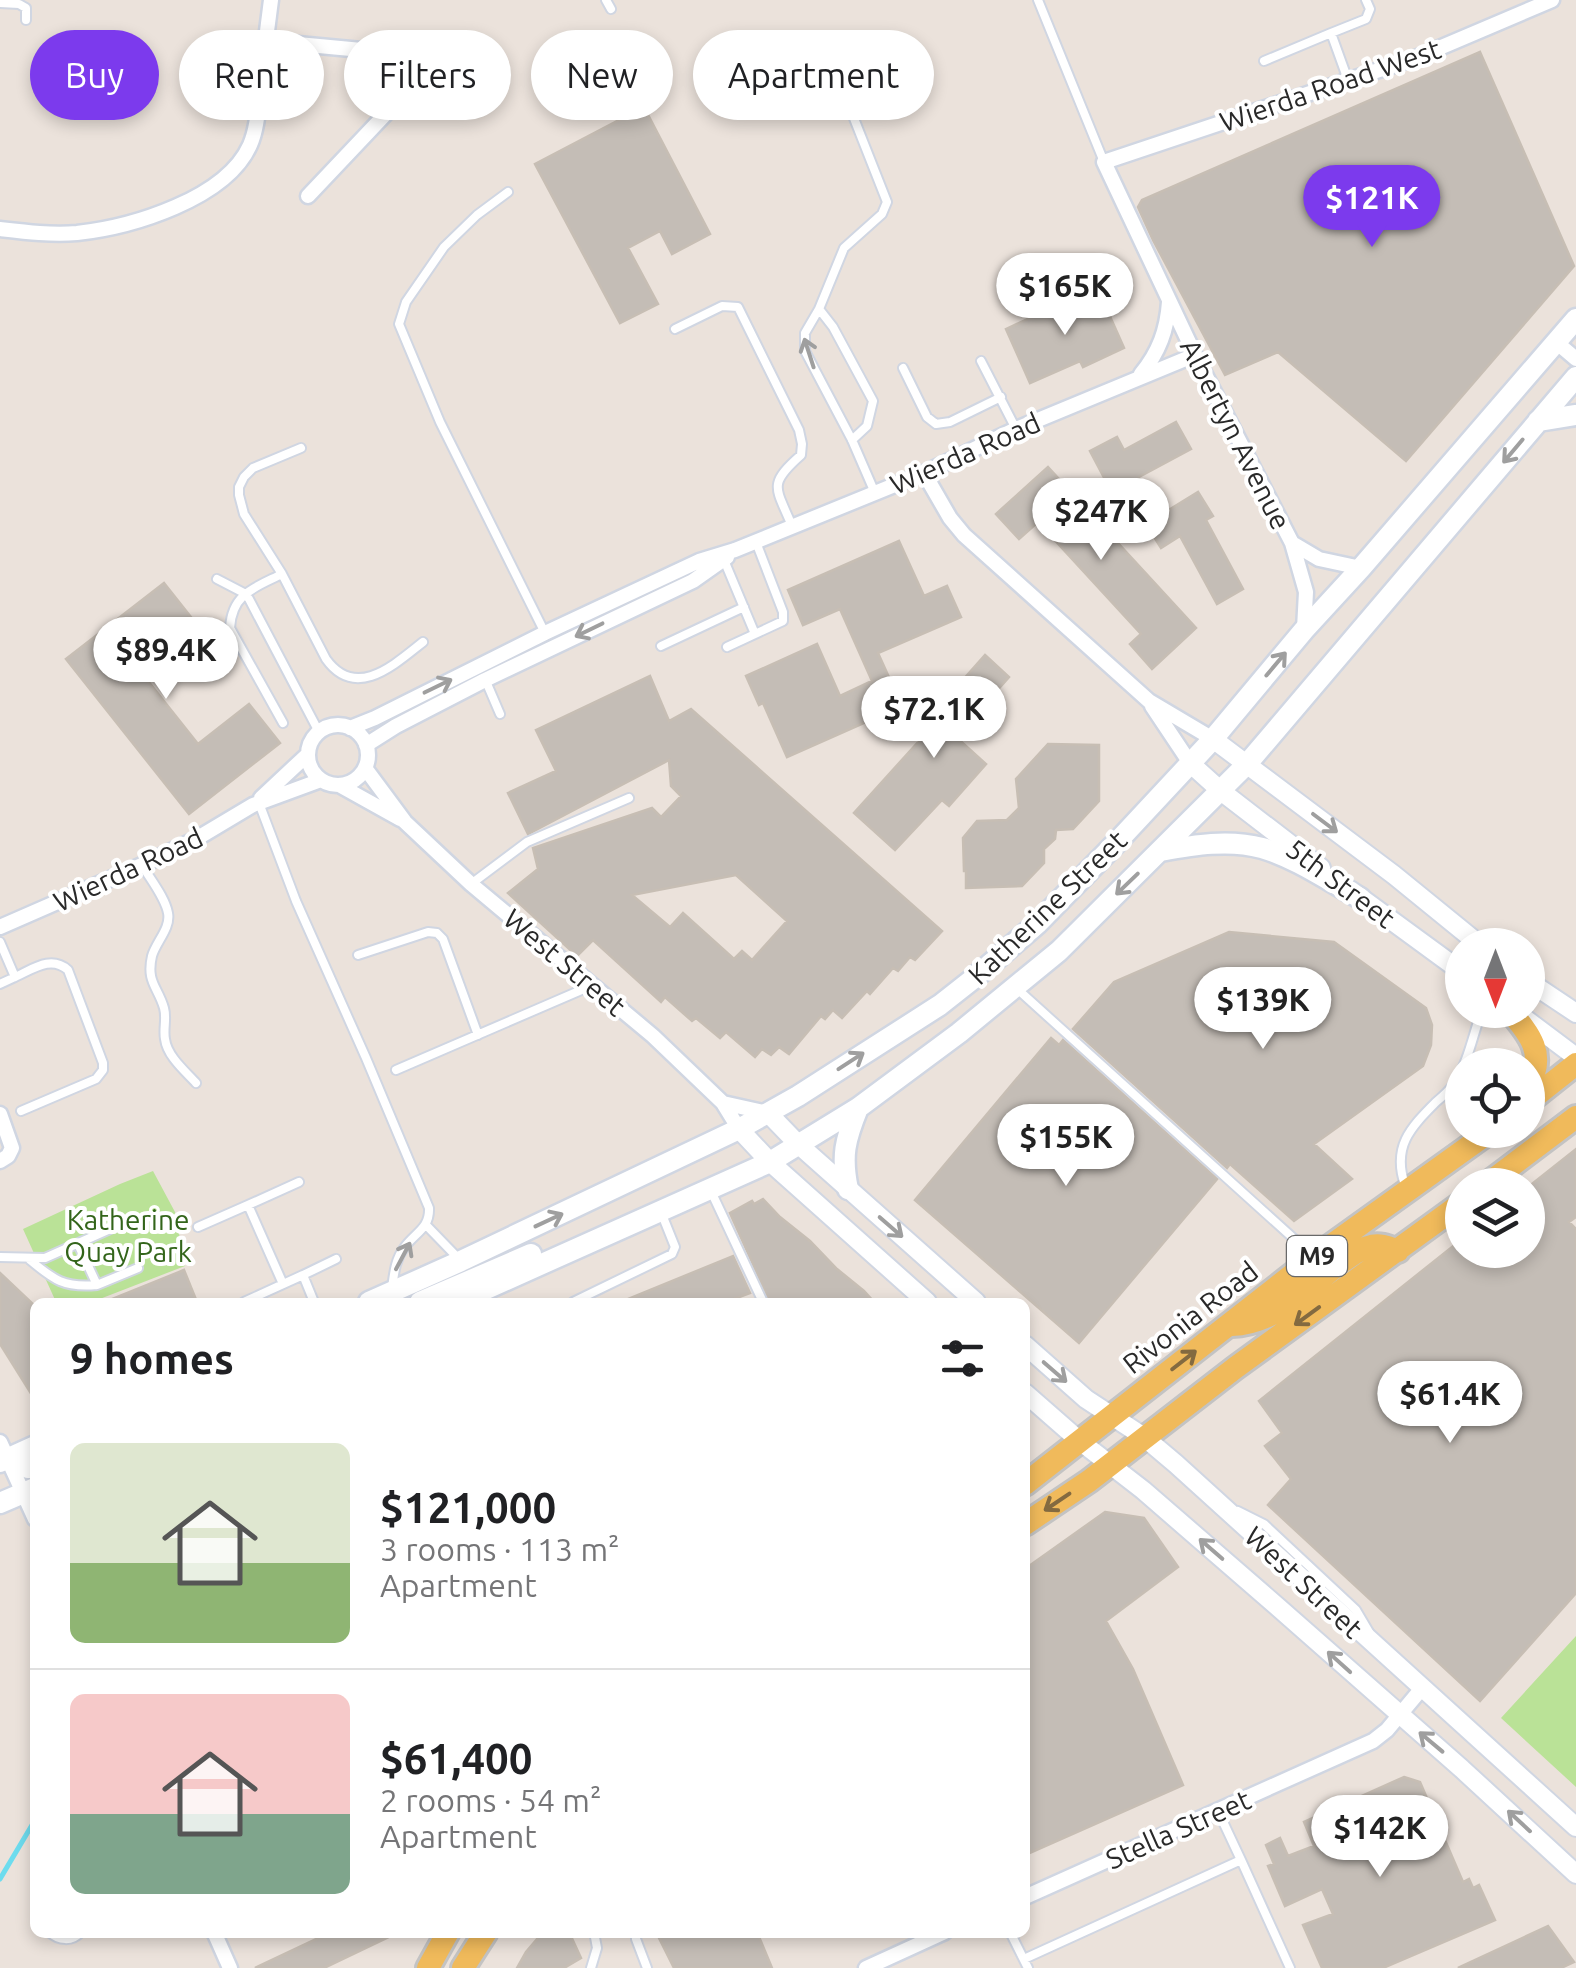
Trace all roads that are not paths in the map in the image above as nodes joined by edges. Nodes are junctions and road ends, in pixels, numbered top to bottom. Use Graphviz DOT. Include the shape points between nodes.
graph roads {
  1 [pos="271,0"];
  2 [pos="1038,0"];
  3 [pos="1366,0"];
  4 [pos="1552,0"];
  5 [pos="0,3"];
  6 [pos="26,20"];
  7 [pos="267,30"];
  8 [pos="1331,33"];
  9 [pos="324,46"];
  10 [pos="1264,61"];
  11 [pos="1348,80"];
  12 [pos="257,120"];
  13 [pos="855,120"];
  14 [pos="1104,162"];
  15 [pos="508,192"];
  16 [pos="308,196"];
  17 [pos="0,229"];
  18 [pos="1169,300"];
  19 [pos="819,308"];
  20 [pos="1576,320"];
  21 [pos="675,329"];
  22 [pos="1556,342"];
  23 [pos="1195,355"];
  24 [pos="1576,359"];
  25 [pos="982,361"];
  26 [pos="904,368"];
  27 [pos="1576,376"];
  28 [pos="1138,378"];
  29 [pos="1000,397"];
  30 [pos="1576,415"];
  31 [pos="1538,421"];
  32 [pos="1016,429"];
  33 [pos="852,440"];
  34 [pos="301,448"];
  35 [pos="924,473"];
  36 [pos="875,493"];
  37 [pos="792,526"];
  38 [pos="756,542"];
  39 [pos="1292,543"];
  40 [pos="727,554"];
  41 [pos="1362,568"];
  42 [pos="282,574"];
  43 [pos="217,579"];
  44 [pos="244,593"];
  45 [pos="628,602"];
  46 [pos="744,607"];
  47 [pos="1304,630"];
  48 [pos="545,633"];
  49 [pos="755,634"];
  50 [pos="423,642"];
  51 [pos="661,646"];
  52 [pos="727,646"];
  53 [pos="552,648"];
  54 [pos="482,673"];
  55 [pos="1149,702"];
  56 [pos="500,714"];
  57 [pos="283,723"];
  58 [pos="350,728"];
  59 [pos="319,732"];
  60 [pos="1213,739"];
  61 [pos="366,745"];
  62 [pos="308,755"];
  63 [pos="1190,763"];
  64 [pos="1247,764"];
  65 [pos="365,768"];
  66 [pos="321,780"];
  67 [pos="339,785"];
  68 [pos="1221,791"];
  69 [pos="629,798"];
  70 [pos="256,804"];
  71 [pos="405,822"];
  72 [pos="1161,851"];
  73 [pos="142,865"];
  74 [pos="471,884"];
  75 [pos="1360,898"];
  76 [pos="0,927"];
  77 [pos="1459,928"];
  78 [pos="0,942"];
  79 [pos="358,955"];
  80 [pos="1445,960"];
  81 [pos="15,977"];
  82 [pos="0,984"];
  83 [pos="593,985"];
  84 [pos="1015,987"];
  85 [pos="1545,993"];
  86 [pos="1576,1014"];
  87 [pos="1476,1028"];
  88 [pos="1534,1028"];
  89 [pos="478,1034"];
  90 [pos="1576,1060"];
  91 [pos="396,1070"];
  92 [pos="196,1083"];
  93 [pos="1545,1087"];
  94 [pos="724,1103"];
  95 [pos="858,1108"];
  96 [pos="21,1111"];
  97 [pos="768,1113"];
  98 [pos="0,1114"];
  99 [pos="1576,1117"];
  100 [pos="740,1129"];
  101 [pos="798,1144"];
  102 [pos="1466,1148"];
  103 [pos="0,1161"];
  104 [pos="770,1162"];
  105 [pos="1508,1168"];
  106 [pos="299,1182"];
  107 [pos="710,1189"];
  108 [pos="848,1189"];
  109 [pos="1406,1189"];
  110 [pos="248,1206"];
  111 [pos="660,1211"];
  112 [pos="1445,1215"];
  113 [pos="120,1225"];
  114 [pos="198,1226"];
  115 [pos="426,1226"];
  116 [pos="78,1244"];
  117 [pos="1398,1251"];
  118 [pos="0,1257"];
  119 [pos="1315,1258"];
  120 [pos="29,1259"];
  121 [pos="336,1260"];
  122 [pos="461,1262"];
  123 [pos="138,1268"];
  124 [pos="302,1275"];
  125 [pos="283,1284"];
  126 [pos="97,1285"];
  127 [pos="392,1292"];
  128 [pos="253,1298"];
  129 [pos="312,1298"];
  130 [pos="378,1298"];
  131 [pos="429,1298"];
  132 [pos="466,1298"];
  133 [pos="581,1298"];
  134 [pos="761,1298"];
  135 [pos="923,1298"];
  136 [pos="971,1298"];
  137 [pos="1229,1326"];
  138 [pos="1030,1349"];
  139 [pos="1030,1397"];
  140 [pos="1113,1416"];
  141 [pos="1144,1437"];
  142 [pos="1081,1442"];
  143 [pos="30,1447"];
  144 [pos="2,1454"];
  145 [pos="1110,1464"];
  146 [pos="30,1468"];
  147 [pos="1030,1480"];
  148 [pos="29,1490"];
  149 [pos="0,1499"];
  150 [pos="1030,1521"];
  151 [pos="1423,1687"];
  152 [pos="1400,1716"];
  153 [pos="1218,1811"];
  154 [pos="1576,1827"];
  155 [pos="1241,1860"];
  156 [pos="1576,1874"];
  157 [pos="1030,1895"];
  158 [pos="217,1938"];
  159 [pos="445,1938"];
  160 [pos="482,1938"];
  161 [pos="595,1938"];
  162 [pos="932,1938"];
  163 [pos="1013,1938"];
  164 [pos="636,1939"];
  165 [pos="1026,1964"];
  166 [pos="230,1968"];
  167 [pos="428,1968"];
  168 [pos="462,1968"];
  169 [pos="591,1968"];
  170 [pos="648,1968"];
  171 [pos="866,1968"];
  172 [pos="1290,1968"];
  1 -- 7 [label="street"];
  2 -- 14 [label="lane"];
  3 -- 8 [label="lane" via="1366,19"];
  4 -- 11 [label="street, Wierda Road West"];
  5 -- 6 [label="lane" via="20,4"];
  8 -- 10 [label="lane"];
  8 -- 11 [label="lane"];
  9 -- 16 [label="street" via="404,54 421,68 414,86"];
  11 -- 14 [label="street, Wierda Road West"];
  12 -- 17 [label="street" via="231,172 150,216 99,230"];
  13 -- 19 [label="lane" via="887,202 844,248"];
  14 -- 18 [label="street, Albertyn Avenue"];
  15 -- 48 [label="lane" via="444,247 406,302 400,324 440,422"];
  18 -- 23 [label="street, Albertyn Avenue"];
  18 -- 28 [label="street" via="1158,350"];
  33 -- 19 [label="lane, one-way" via="805,351 804,333"];
  19 -- 33 [label="lane" via="874,401 867,426"];
  20 -- 22 [label="main road, Katherine Street"];
  21 -- 37 [label="lane" via="722,306 738,308 799,430 801,454 778,484"];
  22 -- 24 [label="street"];
  22 -- 41 [label="main road, Katherine Street"];
  23 -- 28 [label="street, Wierda Road"];
  23 -- 39 [label="street, Albertyn Avenue"];
  25 -- 29 [label="lane"];
  26 -- 29 [label="lane" via="936,424"];
  27 -- 31 [label="main road, Katherine Street"];
  28 -- 32 [label="street, Wierda Road"];
  29 -- 32 [label="lane"];
  30 -- 31 [label="main road"];
  31 -- 64 [label="main road, Katherine Street, one-way"];
  32 -- 35 [label="street, Wierda Road"];
  33 -- 36 [label="lane"];
  34 -- 42 [label="lane" via="253,468 239,487 244,514"];
  35 -- 36 [label="street, Wierda Road"];
  35 -- 55 [label="street" via="964,535"];
  36 -- 37 [label="street, Wierda Road"];
  37 -- 38 [label="street, Wierda Road"];
  38 -- 40 [label="street, Wierda Road"];
  38 -- 49 [label="lane" via="783,618"];
  39 -- 41 [label="street, Albertyn Avenue" via="1318,559"];
  39 -- 47 [label="street, Albertyn Avenue" via="1306,592"];
  40 -- 45 [label="street, Wierda Road" via="702,576"];
  40 -- 46 [label="lane"];
  41 -- 47 [label="main road, Katherine Street"];
  42 -- 44 [label="lane"];
  42 -- 50 [label="lane" via="326,659 344,675 385,672"];
  43 -- 44 [label="lane"];
  44 -- 57 [label="lane" via="230,628"];
  44 -- 59 [label="lane"];
  45 -- 48 [label="street, Wierda Road"];
  45 -- 53 [label="street, Wierda Road, one-way"];
  46 -- 49 [label="lane"];
  46 -- 51 [label="lane"];
  60 -- 47 [label="main road, Katherine Street, one-way"];
  48 -- 53 [label="street"];
  48 -- 54 [label="street, Wierda Road"];
  49 -- 52 [label="lane"];
  53 -- 54 [label="street, Wierda Road"];
  54 -- 56 [label="lane"];
  58 -- 54 [label="street, Wierda Road, one-way"];
  54 -- 61 [label="street, Wierda Road"];
  55 -- 60 [label="street"];
  55 -- 63 [label="street"];
  58 -- 59 [label="street"];
  58 -- 61 [label="street"];
  59 -- 62 [label="street"];
  60 -- 63 [label="main road, Katherine Street"];
  60 -- 64 [label="street, 5th Street"];
  61 -- 65 [label="street"];
  62 -- 66 [label="street"];
  62 -- 70 [label="street, Wierda Road"];
  63 -- 68 [label="street, 5th Street"];
  97 -- 63 [label="main road, Katherine Street, one-way" via="974,979 1037,924"];
  64 -- 68 [label="main road, Katherine Street"];
  64 -- 77 [label="street, 5th Street, one-way"];
  65 -- 67 [label="street"];
  65 -- 71 [label="street, West Street"];
  66 -- 67 [label="street"];
  66 -- 70 [label="street, Wierda Road"];
  67 -- 71 [label="street, West Street"];
  68 -- 72 [label="main road, Katherine Street"];
  68 -- 75 [label="street, 5th Street"];
  69 -- 74 [label="lane" via="527,842"];
  70 -- 73 [label="street, Wierda Road"];
  70 -- 115 [label="lane" via="424,1193"];
  71 -- 74 [label="street, West Street"];
  72 -- 75 [label="main road" via="1228,843 1261,848"];
  72 -- 84 [label="main road, Katherine Street, one-way"];
  73 -- 76 [label="street, Wierda Road"];
  73 -- 92 [label="lane" via="168,909 150,967 164,1007 165,1043"];
  74 -- 83 [label="street, West Street"];
  75 -- 80 [label="street, 5th Street"];
  78 -- 81 [label="lane"];
  79 -- 89 [label="lane" via="437,933"];
  81 -- 82 [label="lane"];
  81 -- 96 [label="lane" via="50,962 68,970 103,1063 96,1078"];
  83 -- 89 [label="lane"];
  83 -- 94 [label="street, West Street"];
  84 -- 95 [label="main road, Katherine Street"];
  84 -- 119 [label="lane"];
  85 -- 86 [label="street"];
  87 -- 109 [label="lane" via="1454,1085 1402,1145"];
  88 -- 90 [label="street"];
  89 -- 91 [label="lane"];
  90 -- 93 [label="main road"];
  94 -- 97 [label="street"];
  94 -- 100 [label="street, West Street"];
  95 -- 101 [label="main road, Katherine Street"];
  95 -- 108 [label="main road" via="844,1148"];
  97 -- 100 [label="main road, Katherine Street"];
  97 -- 101 [label="street"];
  98 -- 103 [label="street" via="12,1148"];
  99 -- 105 [label="main road"];
  100 -- 104 [label="street, West Street"];
  122 -- 100 [label="main road, Katherine Street, one-way"];
  101 -- 104 [label="main road, Katherine Street"];
  101 -- 108 [label="street"];
  102 -- 109 [label="main road, Rivonia Road / M9"];
  104 -- 107 [label="main road, Katherine Street"];
  104 -- 131 [label="main road" via="702,1181"];
  104 -- 135 [label="street, West Street"];
  106 -- 110 [label="lane"];
  107 -- 111 [label="main road, Katherine Street"];
  107 -- 134 [label="lane"];
  108 -- 136 [label="street, one-way"];
  109 -- 119 [label="main road, Rivonia Road / M9"];
  110 -- 114 [label="lane"];
  110 -- 125 [label="lane"];
  111 -- 132 [label="main road, Katherine Street"];
  111 -- 133 [label="lane" via="672,1254"];
  112 -- 117 [label="main road, M9"];
  113 -- 116 [label="lane"];
  115 -- 122 [label="lane"];
  127 -- 115 [label="lane, one-way" via="396,1262"];
  116 -- 120 [label="lane"];
  116 -- 126 [label="lane"];
  117 -- 137 [label="main road" via="1367,1246 1268,1317"];
  117 -- 141 [label="main road, M9, one-way"];
  118 -- 120 [label="lane"];
  119 -- 137 [label="main road, Rivonia Road / M9"];
  120 -- 126 [label="lane" via="54,1280"];
  121 -- 124 [label="lane"];
  122 -- 127 [label="main road, Katherine Street"];
  123 -- 126 [label="lane"];
  124 -- 125 [label="lane"];
  124 -- 129 [label="lane"];
  125 -- 128 [label="lane"];
  127 -- 130 [label="main road, Katherine Street"];
  140 -- 137 [label="main road, Rivonia Road / M9, one-way"];
  138 -- 140 [label="street, West Street, one-way"];
  139 -- 142 [label="street, West Street"];
  140 -- 141 [label="street, West Street"];
  140 -- 142 [label="main road, Rivonia Road / M9"];
  141 -- 145 [label="main road, M9"];
  141 -- 151 [label="street, West Street"];
  142 -- 145 [label="street, West Street"];
  142 -- 147 [label="main road, Rivonia Road / M9"];
  143 -- 144 [label="main road"];
  144 -- 146 [label="main road"];
  144 -- 148 [label="street"];
  145 -- 150 [label="main road, M9, one-way"];
  152 -- 145 [label="street, West Street, one-way"];
  148 -- 149 [label="main road"];
  151 -- 152 [label="street, Stella Street"];
  151 -- 154 [label="street, West Street"];
  152 -- 153 [label="street, Stella Street" via="1374,1741"];
  156 -- 152 [label="street, West Street, one-way"];
  153 -- 155 [label="lane"];
  153 -- 157 [label="street, Stella Street"];
  155 -- 165 [label="lane"];
  155 -- 172 [label="lane"];
  158 -- 166 [label="street"];
  159 -- 167 [label="main road"];
  160 -- 168 [label="main road"];
  161 -- 169 [label="lane"];
  162 -- 171 [label="street"];
  163 -- 165 [label="lane"];
  164 -- 170 [label="lane"];
}
